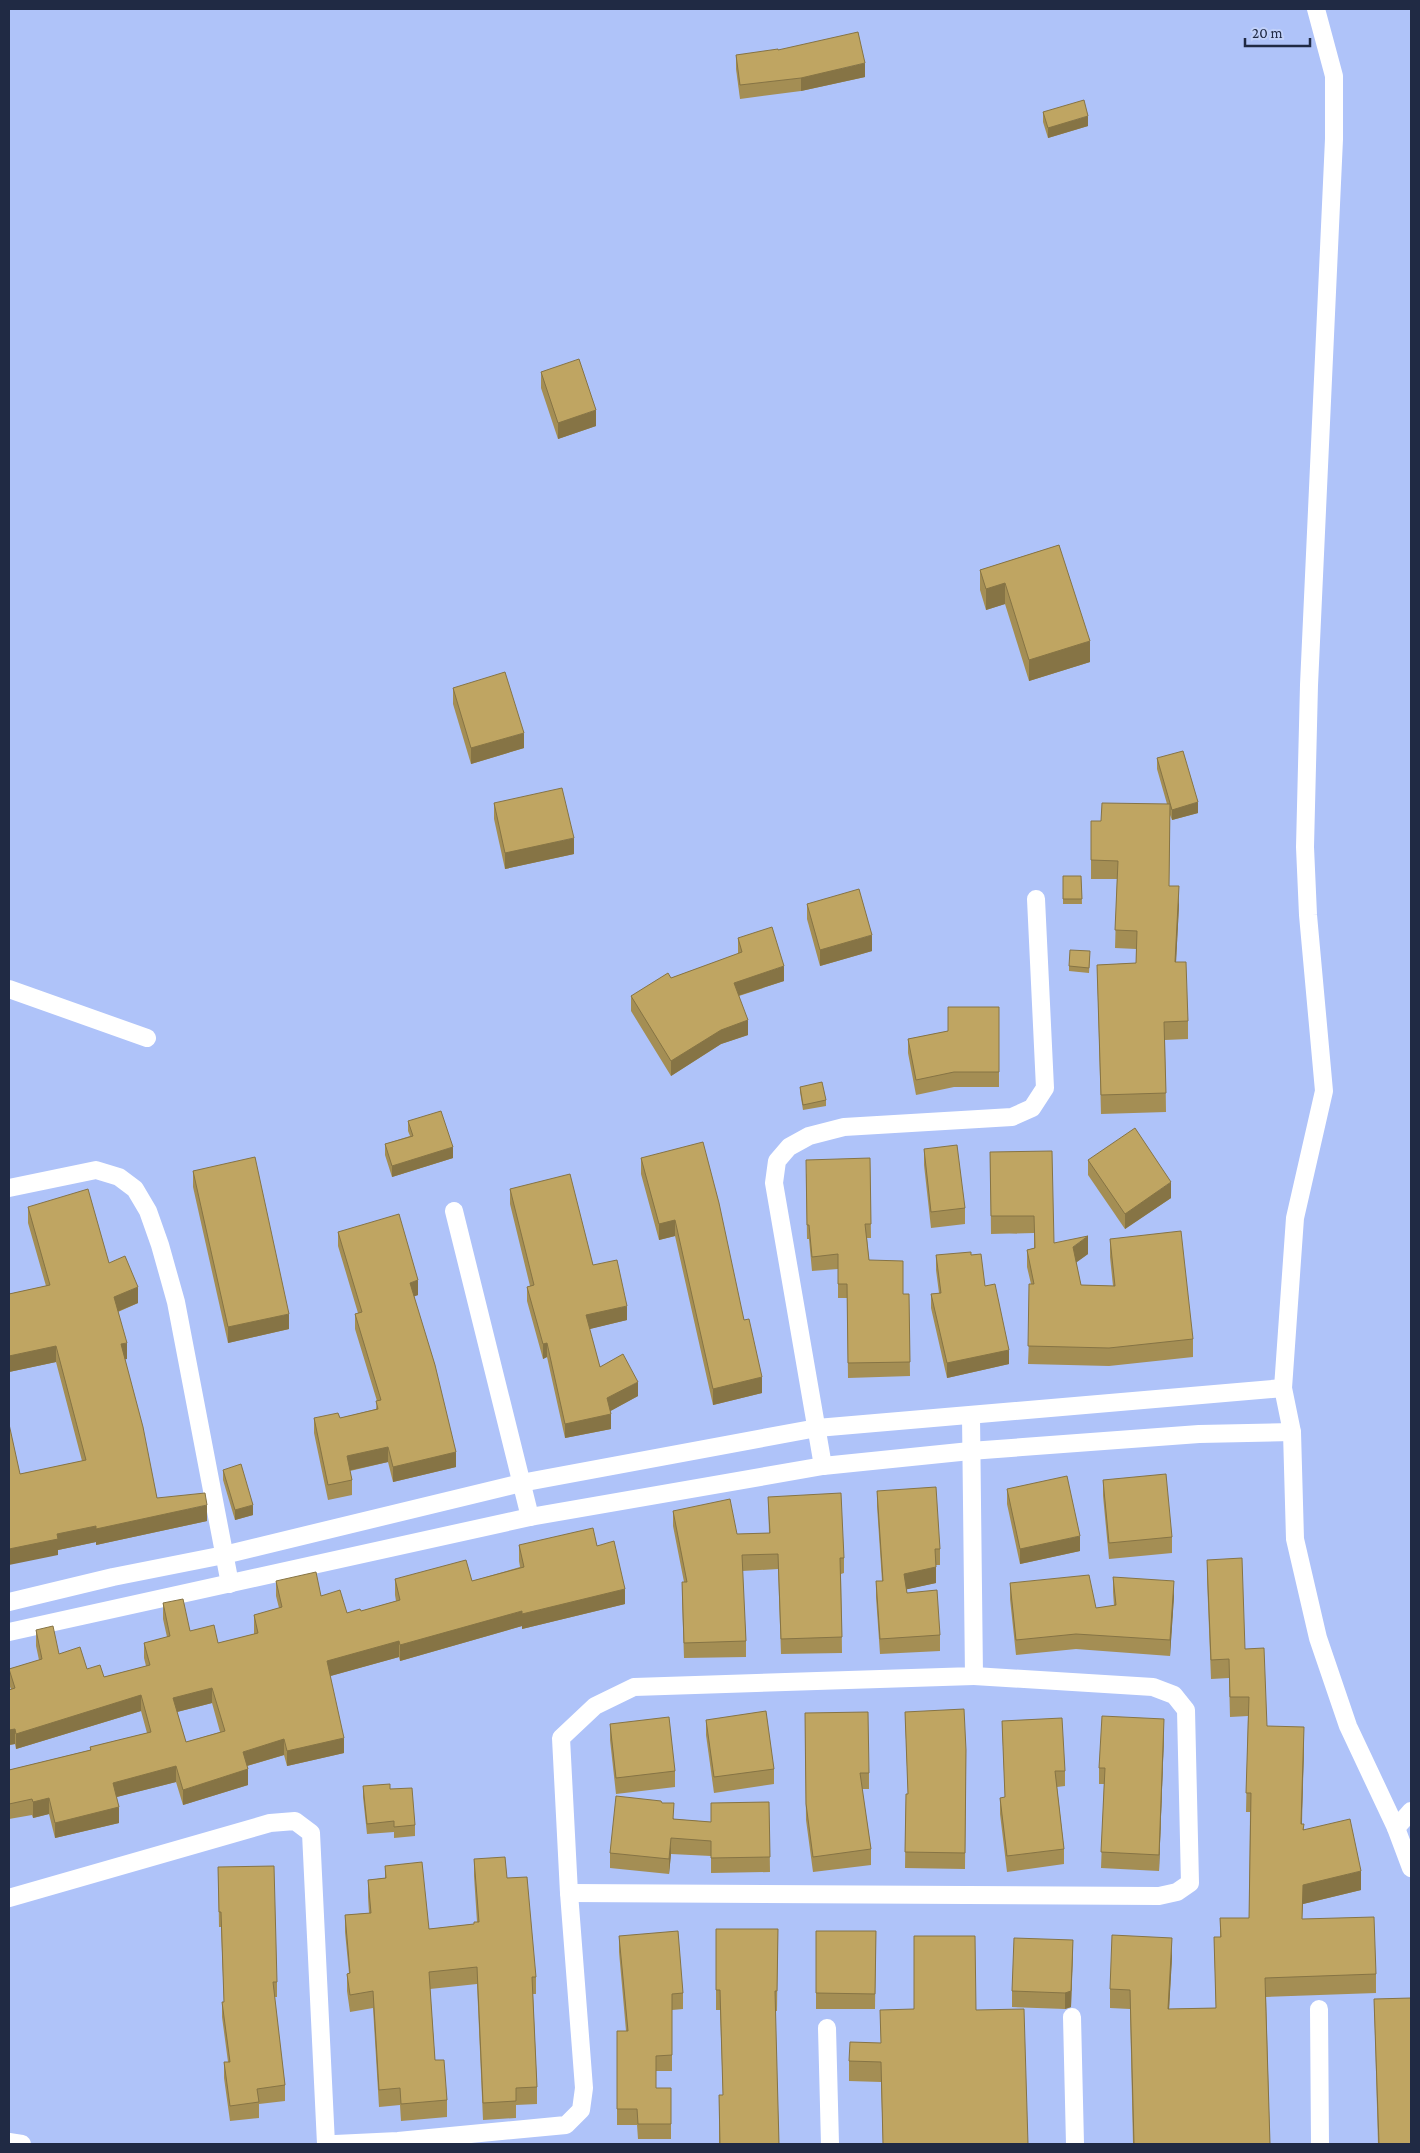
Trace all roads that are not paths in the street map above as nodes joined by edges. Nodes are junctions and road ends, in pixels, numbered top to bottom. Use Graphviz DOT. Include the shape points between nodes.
graph roads {
  1 [pos="1316,9"];
  2 [pos="1036,899"];
  3 [pos="9,989"];
  4 [pos="147,1038"];
  5 [pos="9,1188"];
  6 [pos="454,1211"];
  7 [pos="1283,1388"];
  8 [pos="970,1416"];
  9 [pos="817,1428"];
  10 [pos="1292,1432"];
  11 [pos="970,1451"];
  12 [pos="823,1466"];
  13 [pos="521,1483"];
  14 [pos="530,1517"];
  15 [pos="224,1555"];
  16 [pos="230,1584"];
  17 [pos="9,1602"];
  18 [pos="9,1632"];
  19 [pos="974,1676"];
  20 [pos="1411,1811"];
  21 [pos="1396,1828"];
  22 [pos="1411,1868"];
  23 [pos="569,1893"];
  24 [pos="9,1898"];
  25 [pos="1319,2009"];
  26 [pos="1072,2017"];
  27 [pos="827,2028"];
  28 [pos="9,2142"];
  29 [pos="22,2144"];
  30 [pos="326,2144"];
  31 [pos="335,2144"];
  32 [pos="830,2144"];
  33 [pos="1075,2144"];
  34 [pos="1320,2144"];
  1 -- 7 [label="street" via="1334,76 1305,847 1324,1091 1295,1218"];
  2 -- 9 [label="street" via="1045,1088 1032,1108 1012,1117 844,1127 809,1136 789,1147 777,1161 774,1183"];
  3 -- 4 [label="street"];
  5 -- 15 [label="street" via="96,1170 119,1177 135,1189 148,1211 176,1302"];
  6 -- 13 [label="street"];
  7 -- 8 [label="street"];
  7 -- 10 [label="street"];
  8 -- 9 [label="street"];
  8 -- 11 [label="street"];
  9 -- 12 [label="street"];
  9 -- 13 [label="street"];
  10 -- 11 [label="street" via="1199,1434"];
  10 -- 21 [label="street" via="1295,1539 1318,1638 1348,1726"];
  11 -- 12 [label="street"];
  11 -- 19 [label="street"];
  12 -- 14 [label="street"];
  13 -- 14 [label="street"];
  13 -- 15 [label="street"];
  14 -- 16 [label="street"];
  15 -- 16 [label="street"];
  15 -- 17 [label="street"];
  16 -- 18 [label="street"];
  19 -- 23 [label="street" via="634,1687 595,1706 561,1738"];
  19 -- 23 [label="street" via="1153,1687 1174,1695 1186,1710 1190,1883 1177,1892 1160,1896"];
  20 -- 21 [label="street"];
  21 -- 22 [label="street"];
  23 -- 31 [label="street" via="584,2088 581,2110 566,2125"];
  24 -- 30 [label="street" via="270,1823 295,1821 311,1833"];
  25 -- 34 [label="street"];
  26 -- 33 [label="street"];
  27 -- 32 [label="street"];
  28 -- 29 [label="street"];
}
